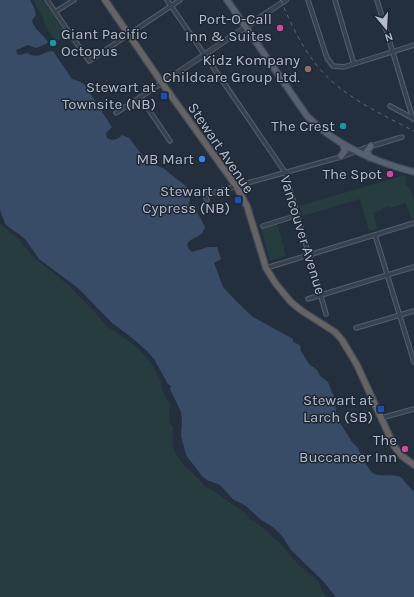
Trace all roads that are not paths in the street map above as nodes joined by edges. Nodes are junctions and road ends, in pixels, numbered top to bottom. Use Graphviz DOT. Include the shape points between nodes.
graph roads {
  1 [pos="47,0"];
  2 [pos="74,0"];
  3 [pos="105,0"];
  4 [pos="167,0"];
  5 [pos="180,0"];
  6 [pos="227,0"];
  7 [pos="286,0"];
  8 [pos="308,0"];
  9 [pos="336,0"];
  10 [pos="377,0"];
  11 [pos="171,6"];
  12 [pos="56,12"];
  13 [pos="245,27"];
  14 [pos="129,34"];
  15 [pos="414,46"];
  16 [pos="392,52"];
  17 [pos="205,54"];
  18 [pos="354,64"];
  19 [pos="162,83"];
  20 [pos="140,97"];
  21 [pos="390,106"];
  22 [pos="116,113"];
  23 [pos="414,119"];
  24 [pos="402,137"];
  25 [pos="170,141"];
  26 [pos="343,145"];
  27 [pos="371,146"];
  28 [pos="356,151"];
  29 [pos="342,156"];
  30 [pos="370,158"];
  31 [pos="285,172"];
  32 [pos="414,172"];
  33 [pos="236,186"];
  34 [pos="207,200"];
  35 [pos="298,215"];
  36 [pos="414,223"];
  37 [pos="263,226"];
  38 [pos="375,235"];
  39 [pos="309,255"];
  40 [pos="414,267"];
  41 [pos="266,268"];
  42 [pos="388,275"];
  43 [pos="321,295"];
  44 [pos="308,299"];
  45 [pos="414,311"];
  46 [pos="326,314"];
  47 [pos="400,315"];
  48 [pos="356,328"];
  49 [pos="414,362"];
  50 [pos="414,409"];
  51 [pos="381,418"];
  52 [pos="414,465"];
  1 -- 12 [label="street"];
  2 -- 12 [label="street"];
  3 -- 14 [label="highway, Stewart Avenue"];
  4 -- 11 [label="street, Vancouver Avenue"];
  5 -- 11 [label="street"];
  6 -- 13 [label="main road"];
  7 -- 13 [label="street"];
  8 -- 18 [label="street" via="326,58 333,66 344,67"];
  9 -- 18 [label="street"];
  10 -- 16 [label="street"];
  11 -- 14 [label="street"];
  11 -- 17 [label="street, Vancouver Avenue"];
  12 -- 14 [label="street" via="89,61"];
  13 -- 17 [label="street"];
  13 -- 26 [label="main road" via="307,116 322,131"];
  14 -- 19 [label="highway, Stewart Avenue"];
  15 -- 16 [label="street"];
  16 -- 18 [label="street"];
  16 -- 23 [label="street"];
  17 -- 19 [label="street"];
  17 -- 31 [label="street, Vancouver Avenue"];
  19 -- 20 [label="street"];
  19 -- 33 [label="highway, Stewart Avenue"];
  20 -- 22 [label="street"];
  20 -- 25 [label="street"];
  21 -- 23 [label="street"];
  24 -- 27 [label="street"];
  26 -- 28 [label="main road"];
  26 -- 29 [label="main road" via="345,151"];
  27 -- 28 [label="street"];
  27 -- 30 [label="main road" via="367,151"];
  28 -- 29 [label="street"];
  28 -- 30 [label="main road"];
  29 -- 31 [label="street"];
  30 -- 32 [label="main road"];
  31 -- 33 [label="street"];
  31 -- 35 [label="street, Vancouver Avenue"];
  33 -- 34 [label="street" via="204,195"];
  33 -- 41 [label="highway, Stewart Avenue" via="247,206"];
  35 -- 37 [label="street"];
  35 -- 39 [label="street, Vancouver Avenue"];
  36 -- 38 [label="street"];
  38 -- 39 [label="street"];
  38 -- 42 [label="street"];
  39 -- 41 [label="street"];
  39 -- 43 [label="street, Vancouver Avenue"];
  40 -- 42 [label="street"];
  41 -- 51 [label="highway, Stewart Avenue" via="291,302 335,332 342,340 355,360"];
  42 -- 43 [label="street"];
  42 -- 47 [label="street"];
  43 -- 44 [label="street"];
  43 -- 46 [label="street, Vancouver Avenue"];
  45 -- 47 [label="street"];
  47 -- 48 [label="street"];
  47 -- 49 [label="street"];
  50 -- 51 [label="street"];
  51 -- 52 [label="highway, Stewart Avenue" via="394,446"];
}
